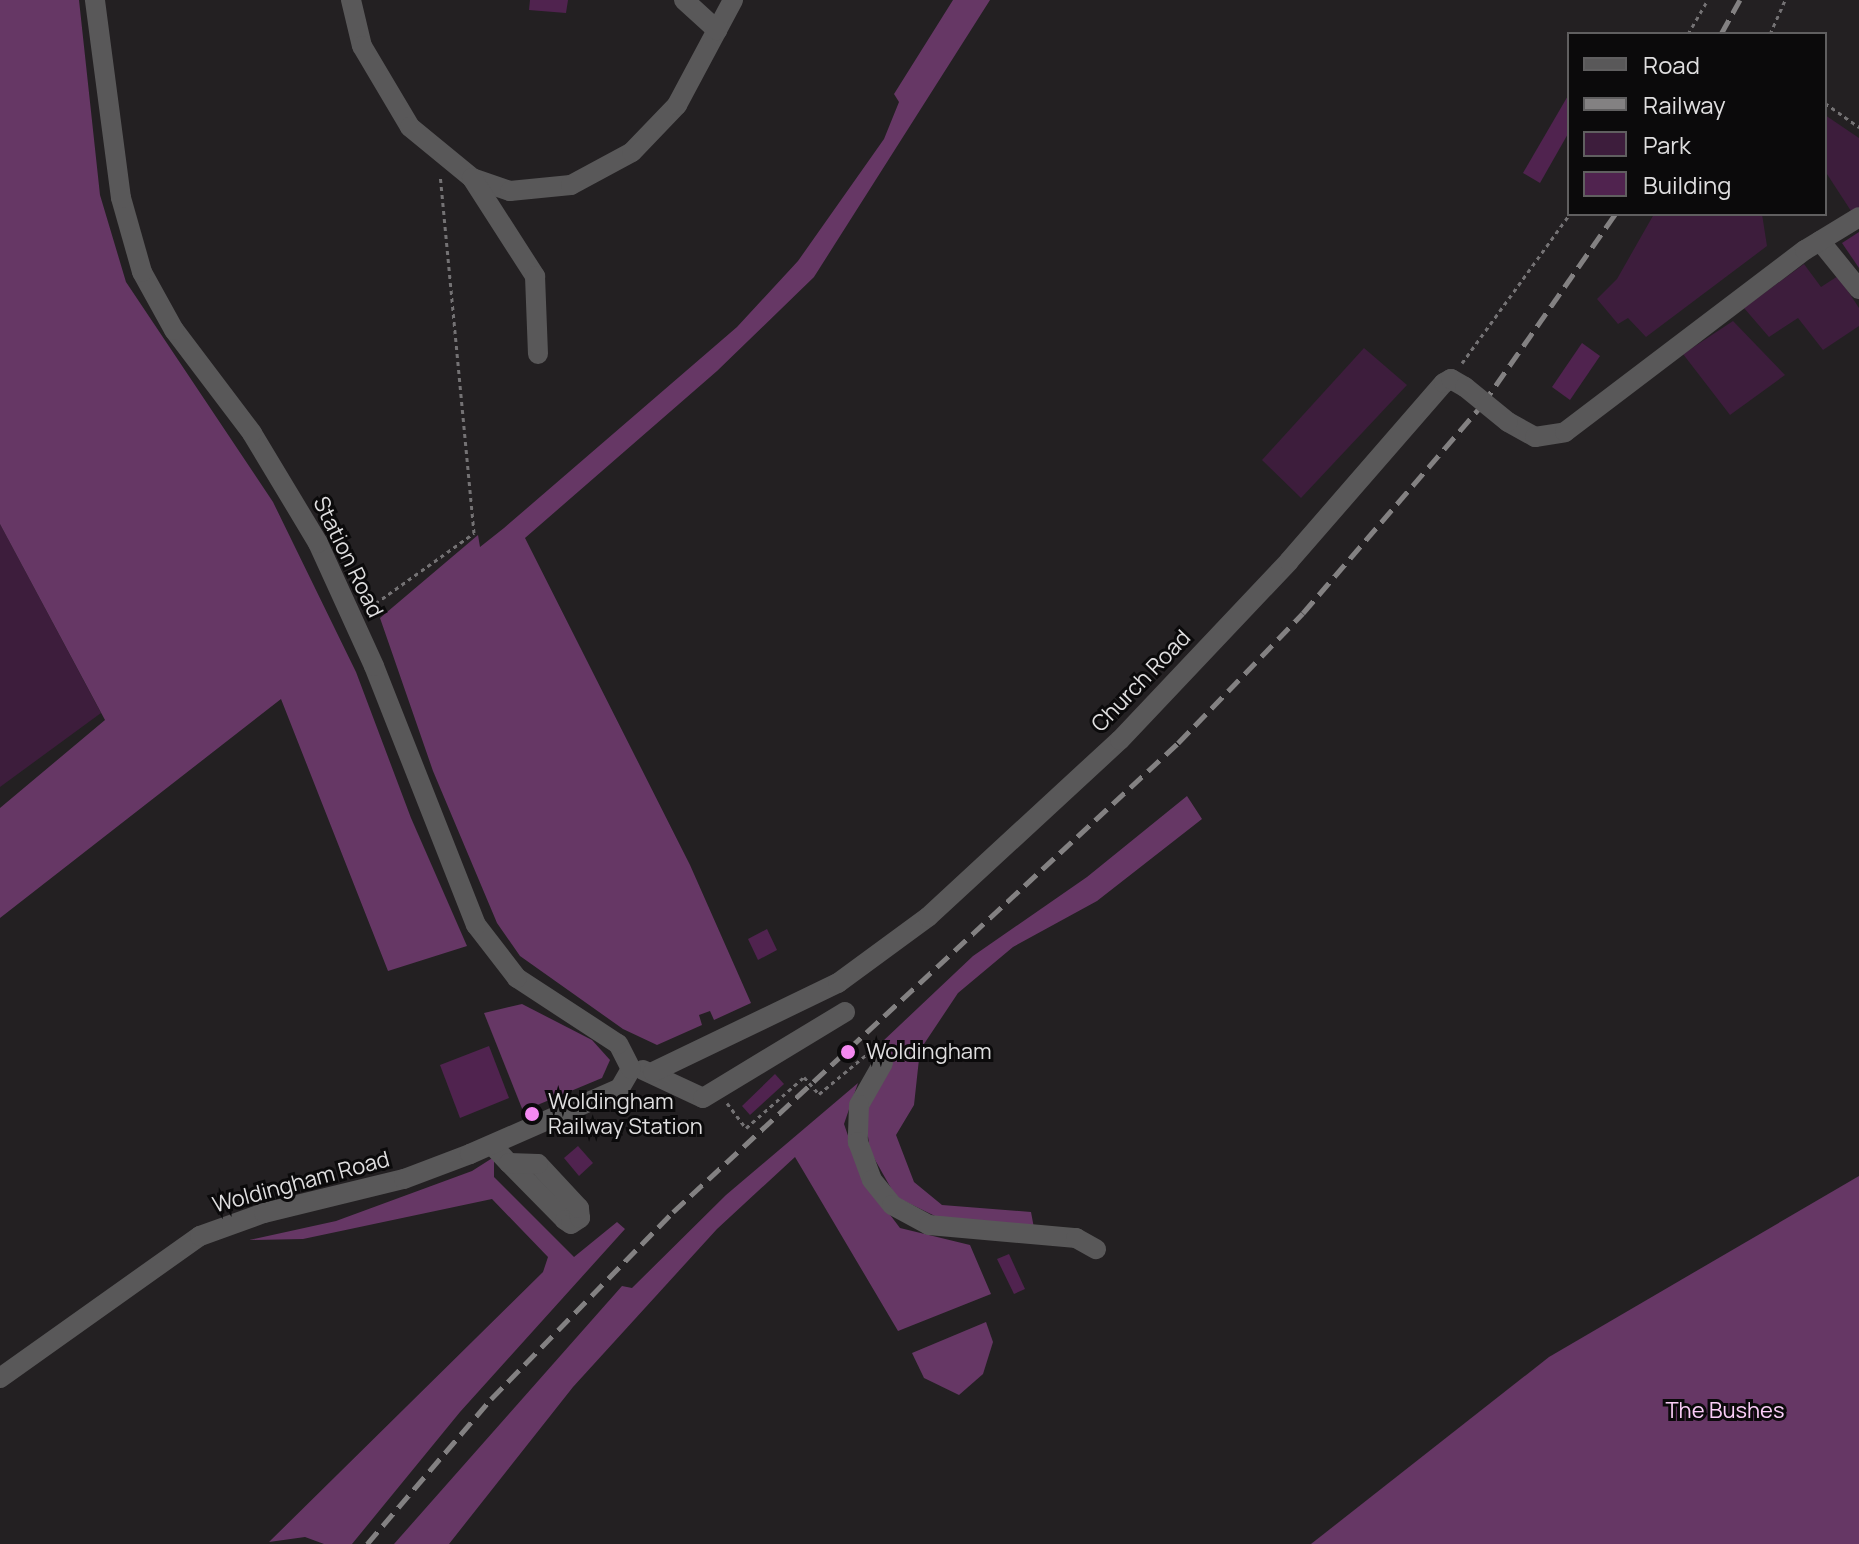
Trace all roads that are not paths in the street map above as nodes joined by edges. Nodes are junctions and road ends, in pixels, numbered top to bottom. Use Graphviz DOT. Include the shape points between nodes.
graph roads {
  1 [pos="95,0"];
  2 [pos="351,0"];
  3 [pos="684,0"];
  4 [pos="733,0"];
  5 [pos="717,30"];
  6 [pos="472,178"];
  7 [pos="1859,217"];
  8 [pos="1820,241"];
  9 [pos="1859,289"];
  10 [pos="538,354"];
  11 [pos="845,1012"];
  12 [pos="883,1063"];
  13 [pos="631,1069"];
  14 [pos="653,1072"];
  15 [pos="492,1145"];
  16 [pos="509,1163"];
  17 [pos="1096,1249"];
  18 [pos="0,1378"];
  1 -- 13 [label="street, Station Road" via="121,198 142,272 174,330 282,483 353,620 480,932 534,993 618,1044"];
  2 -- 6 [label="street" via="362,46 410,127"];
  3 -- 5 [label="street"];
  4 -- 5 [label="street"];
  5 -- 6 [label="street" via="677,105 632,152 602,172 541,191 510,191"];
  6 -- 10 [label="street" via="535,276"];
  7 -- 8 [label="street"];
  8 -- 9 [label="street"];
  8 -- 14 [label="street, Church Road, bridge" via="1565,432 1535,437 1458,383 1120,740 928,917 838,983"];
  11 -- 14 [label="street" via="717,1091 696,1098"];
  12 -- 17 [label="street" via="859,1105 858,1142 872,1180 892,1205 929,1225 1076,1238"];
  13 -- 14 [label="street"];
  13 -- 15 [label="street, Woldingham Road" via="620,1088"];
  15 -- 16 [label="street"];
  15 -- 18 [label="street, Woldingham Road" via="404,1179 216,1228 167,1256"];
}
